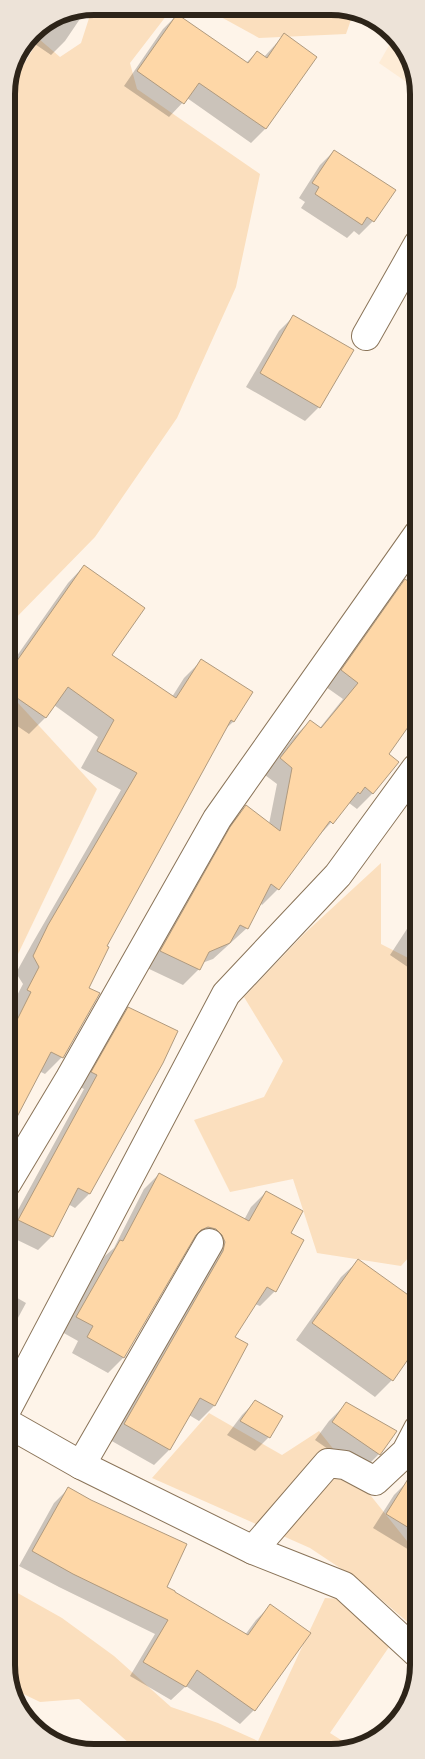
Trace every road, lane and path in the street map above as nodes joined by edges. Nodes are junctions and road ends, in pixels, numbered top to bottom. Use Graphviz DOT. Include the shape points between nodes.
graph roads {
  1 [pos="410,258"];
  2 [pos="366,336"];
  3 [pos="410,545"];
  4 [pos="410,776"];
  5 [pos="15,1171"];
  6 [pos="209,1244"];
  7 [pos="15,1394"];
  8 [pos="15,1428"];
  9 [pos="410,1444"];
  10 [pos="81,1465"];
  11 [pos="254,1550"];
  12 [pos="410,1647"];
  1 -- 2 [label="street"];
  3 -- 5 [label="street" via="217,819"];
  4 -- 7 [label="street" via="338,876 226,994"];
  6 -- 10 [label="street"];
  8 -- 10 [label="street"];
  9 -- 11 [label="street" via="375,1482 345,1465 328,1463"];
  10 -- 11 [label="street"];
  11 -- 12 [label="street" via="344,1586"];
}
